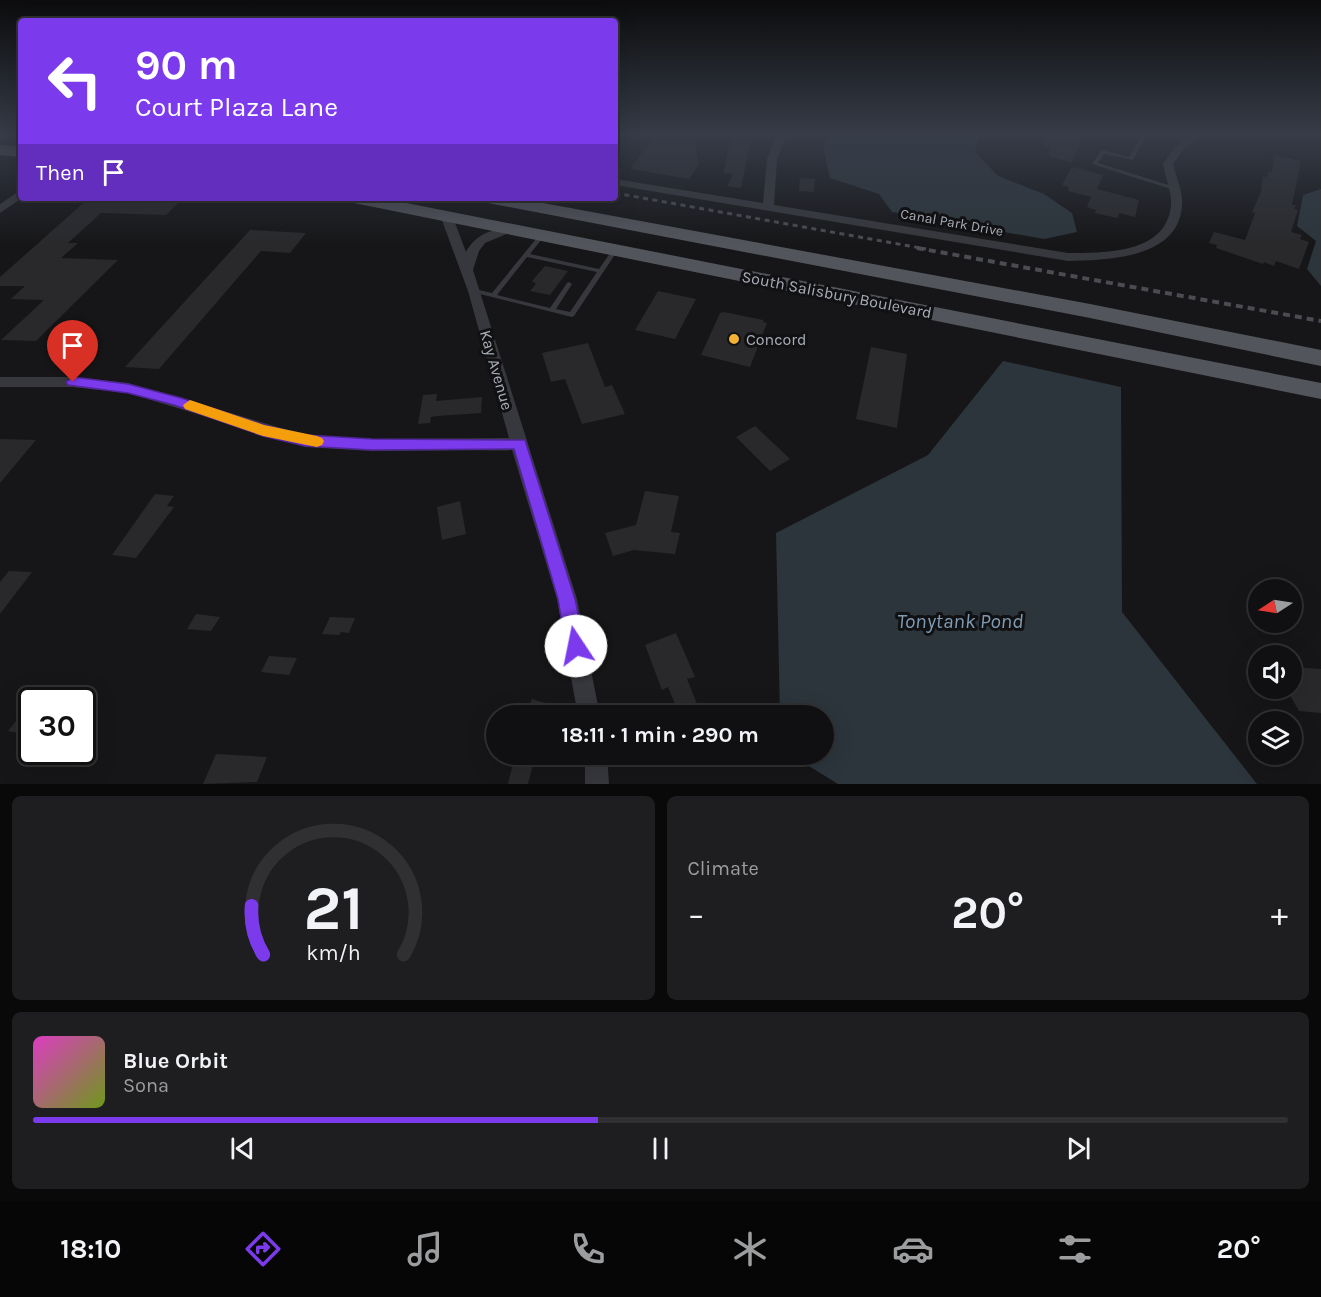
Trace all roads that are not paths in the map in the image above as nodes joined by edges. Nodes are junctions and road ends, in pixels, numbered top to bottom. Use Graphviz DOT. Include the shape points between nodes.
graph roads {
  1 [pos="771,172"];
  2 [pos="1120,172"];
  3 [pos="1170,172"];
  4 [pos="618,182"];
  5 [pos="1173,188"];
  6 [pos="18,195"];
  7 [pos="392,201"];
  8 [pos="406,201"];
  9 [pos="504,201"];
  10 [pos="510,202"];
  11 [pos="444,206"];
  12 [pos="768,206"];
  13 [pos="0,210"];
  14 [pos="512,228"];
  15 [pos="542,235"];
  16 [pos="615,250"];
  17 [pos="526,255"];
  18 [pos="580,267"];
  19 [pos="467,268"];
  20 [pos="601,271"];
  21 [pos="575,275"];
  22 [pos="569,284"];
  23 [pos="474,291"];
  24 [pos="493,296"];
  25 [pos="552,310"];
  26 [pos="1311,356"];
  27 [pos="0,382"];
  28 [pos="1321,391"];
  29 [pos="520,444"];
  30 [pos="587,705"];
  31 [pos="596,765"];
  32 [pos="597,784"];
  1 -- 12 [label="street"];
  2 -- 5 [label="lane"];
  3 -- 5 [label="street, Canal Park Drive"];
  4 -- 12 [label="street, Canal Park Drive"];
  5 -- 12 [label="street, Canal Park Drive" via="1176,208 1168,232 1142,249 1114,256 1068,257"];
  6 -- 13 [label="street"];
  7 -- 11 [label="main road, South Salisbury Boulevard"];
  8 -- 11 [label="main road"];
  9 -- 10 [label="main road, South Salisbury Boulevard"];
  10 -- 11 [label="main road"];
  10 -- 26 [label="main road, South Salisbury Boulevard"];
  11 -- 14 [label="main road, South Salisbury Boulevard"];
  11 -- 19 [label="street, Kay Avenue"];
  14 -- 15 [label="main road, South Salisbury Boulevard"];
  14 -- 19 [label="street" via="494,232 476,243"];
  15 -- 16 [label="main road, South Salisbury Boulevard"];
  15 -- 17 [label="lane"];
  16 -- 20 [label="lane"];
  16 -- 28 [label="main road, South Salisbury Boulevard"];
  17 -- 18 [label="lane"];
  17 -- 24 [label="lane"];
  18 -- 20 [label="lane"];
  18 -- 21 [label="lane"];
  19 -- 23 [label="street, Kay Avenue"];
  20 -- 25 [label="lane" via="572,315"];
  22 -- 25 [label="lane"];
  23 -- 24 [label="lane"];
  23 -- 29 [label="street, Kay Avenue"];
  24 -- 25 [label="lane"];
  27 -- 29 [label="street" via="73,382 128,388 305,441 372,445"];
  29 -- 30 [label="street, Kay Avenue" via="567,599"];
  31 -- 32 [label="street"];
}
